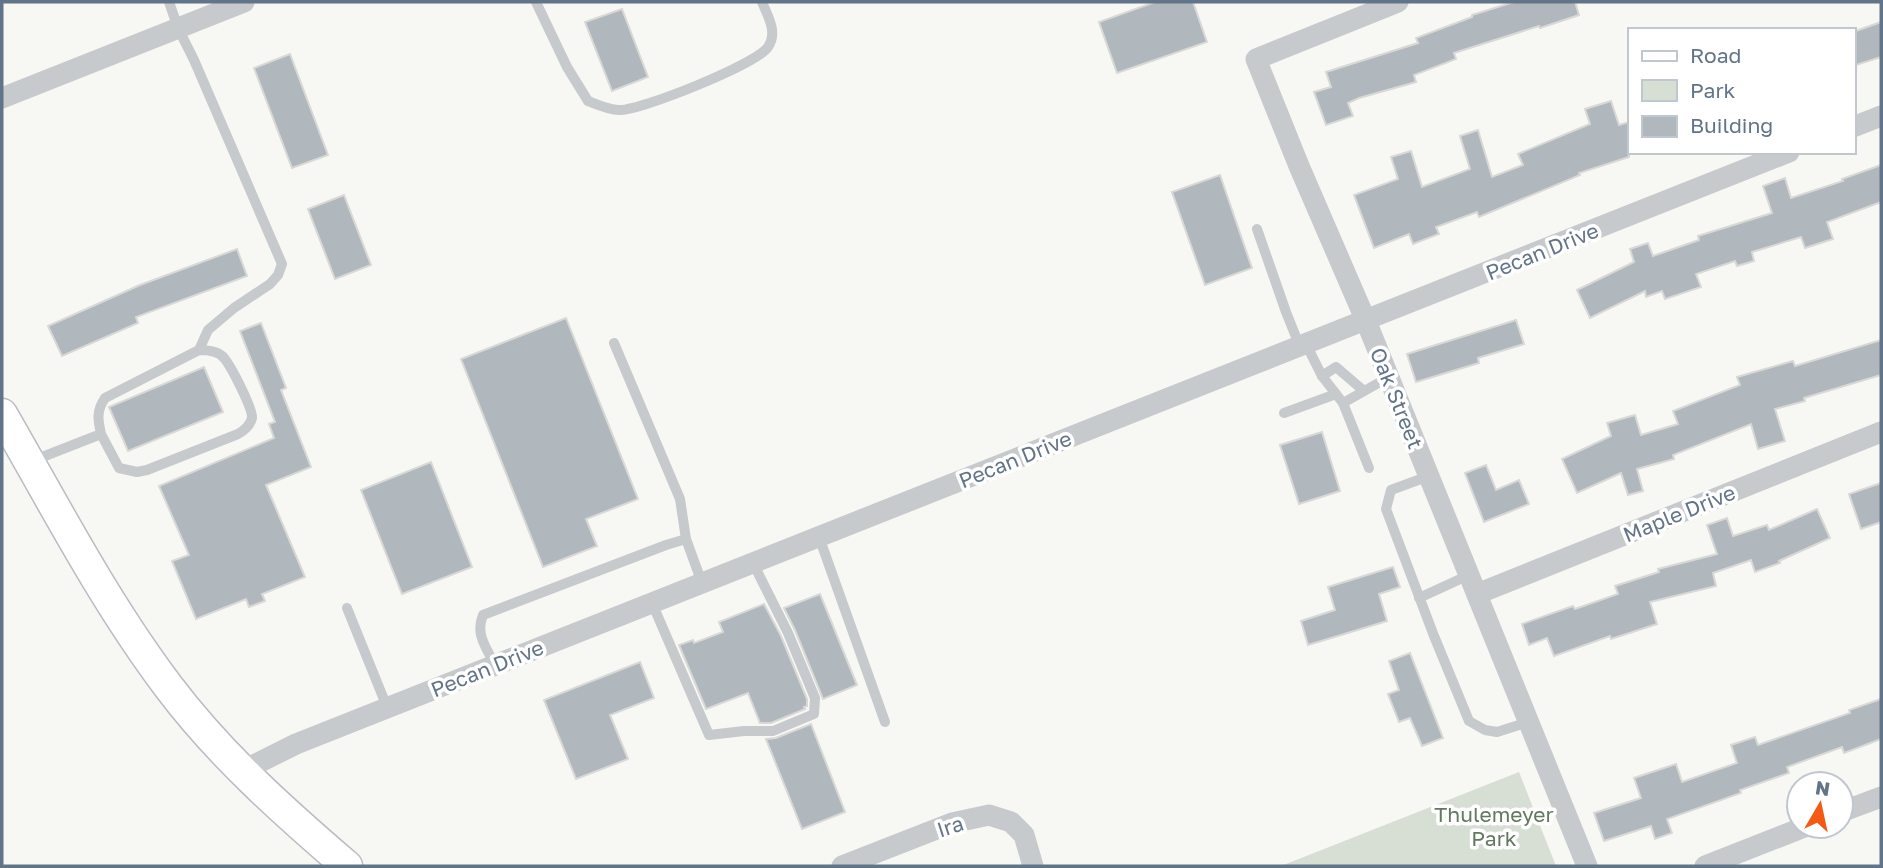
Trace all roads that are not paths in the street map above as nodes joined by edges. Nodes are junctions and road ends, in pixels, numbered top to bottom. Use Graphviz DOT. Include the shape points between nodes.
graph roads {
  1 [pos="169,2"];
  2 [pos="244,2"];
  3 [pos="536,2"];
  4 [pos="762,2"];
  5 [pos="1398,2"];
  6 [pos="1373,6"];
  7 [pos="178,28"];
  8 [pos="2,98"];
  9 [pos="1881,116"];
  10 [pos="1855,126"];
  11 [pos="1784,154"];
  12 [pos="1257,229"];
  13 [pos="1366,321"];
  14 [pos="614,343"];
  15 [pos="1303,346"];
  16 [pos="199,350"];
  17 [pos="1322,376"];
  18 [pos="1389,377"];
  19 [pos="1364,391"];
  20 [pos="1340,399"];
  21 [pos="1284,413"];
  22 [pos="2,414"];
  23 [pos="1881,432"];
  24 [pos="101,434"];
  25 [pos="29,462"];
  26 [pos="1369,468"];
  27 [pos="1429,475"];
  28 [pos="819,537"];
  29 [pos="686,540"];
  30 [pos="753,563"];
  31 [pos="702,583"];
  32 [pos="1473,585"];
  33 [pos="1419,598"];
  34 [pos="652,603"];
  35 [pos="347,608"];
  36 [pos="495,665"];
  37 [pos="387,707"];
  38 [pos="885,722"];
  39 [pos="1528,722"];
  40 [pos="242,771"];
  41 [pos="1881,796"];
  42 [pos="1855,806"];
  43 [pos="1785,835"];
  44 [pos="347,866"];
  45 [pos="842,866"];
  46 [pos="1033,866"];
  47 [pos="1587,866"];
  48 [pos="1705,866"];
  1 -- 7 [label="lane"];
  2 -- 7 [label="street"];
  3 -- 4 [label="lane" via="588,101 620,111 703,83 767,48 773,30"];
  5 -- 6 [label="street"];
  6 -- 13 [label="street, Oak Street" via="1256,59"];
  7 -- 8 [label="street"];
  7 -- 16 [label="lane" via="282,264 270,285 208,330"];
  9 -- 10 [label="street"];
  11 -- 13 [label="street, Pecan Drive"];
  12 -- 15 [label="lane" via="1286,313"];
  13 -- 15 [label="street, Pecan Drive"];
  13 -- 18 [label="street, Oak Street"];
  14 -- 29 [label="lane" via="680,499"];
  15 -- 17 [label="lane"];
  15 -- 28 [label="street, Pecan Drive"];
  16 -- 24 [label="lane" via="105,398 97,417"];
  16 -- 24 [label="lane" via="223,356 248,402 252,420 247,429 137,472 119,468"];
  17 -- 19 [label="lane" via="1336,367"];
  17 -- 20 [label="lane"];
  18 -- 19 [label="lane"];
  18 -- 27 [label="street, Oak Street"];
  19 -- 20 [label="lane"];
  20 -- 21 [label="lane"];
  20 -- 26 [label="lane"];
  22 -- 25 [label="main road"];
  23 -- 32 [label="street, Maple Drive"];
  24 -- 25 [label="lane"];
  25 -- 40 [label="main road" via="122,620 168,686"];
  27 -- 32 [label="street, Oak Street"];
  27 -- 33 [label="lane" via="1391,489 1386,509"];
  28 -- 30 [label="street, Pecan Drive"];
  28 -- 38 [label="lane"];
  29 -- 31 [label="lane"];
  29 -- 36 [label="lane" via="483,615 480,633"];
  30 -- 31 [label="street, Pecan Drive"];
  30 -- 34 [label="lane" via="789,633 815,698 814,714 773,731 709,735"];
  31 -- 34 [label="street, Pecan Drive"];
  32 -- 33 [label="lane"];
  32 -- 39 [label="street, Oak Street"];
  33 -- 39 [label="lane" via="1469,721 1497,732"];
  34 -- 36 [label="street, Pecan Drive"];
  35 -- 37 [label="lane"];
  36 -- 37 [label="street, Pecan Drive"];
  37 -- 40 [label="street, Pecan Drive"];
  39 -- 47 [label="street, Oak Street"];
  40 -- 44 [label="main road"];
  41 -- 42 [label="street"];
  43 -- 48 [label="street"];
  45 -- 46 [label="street, Ira" via="952,823 989,815 1011,822 1024,835"];
}
